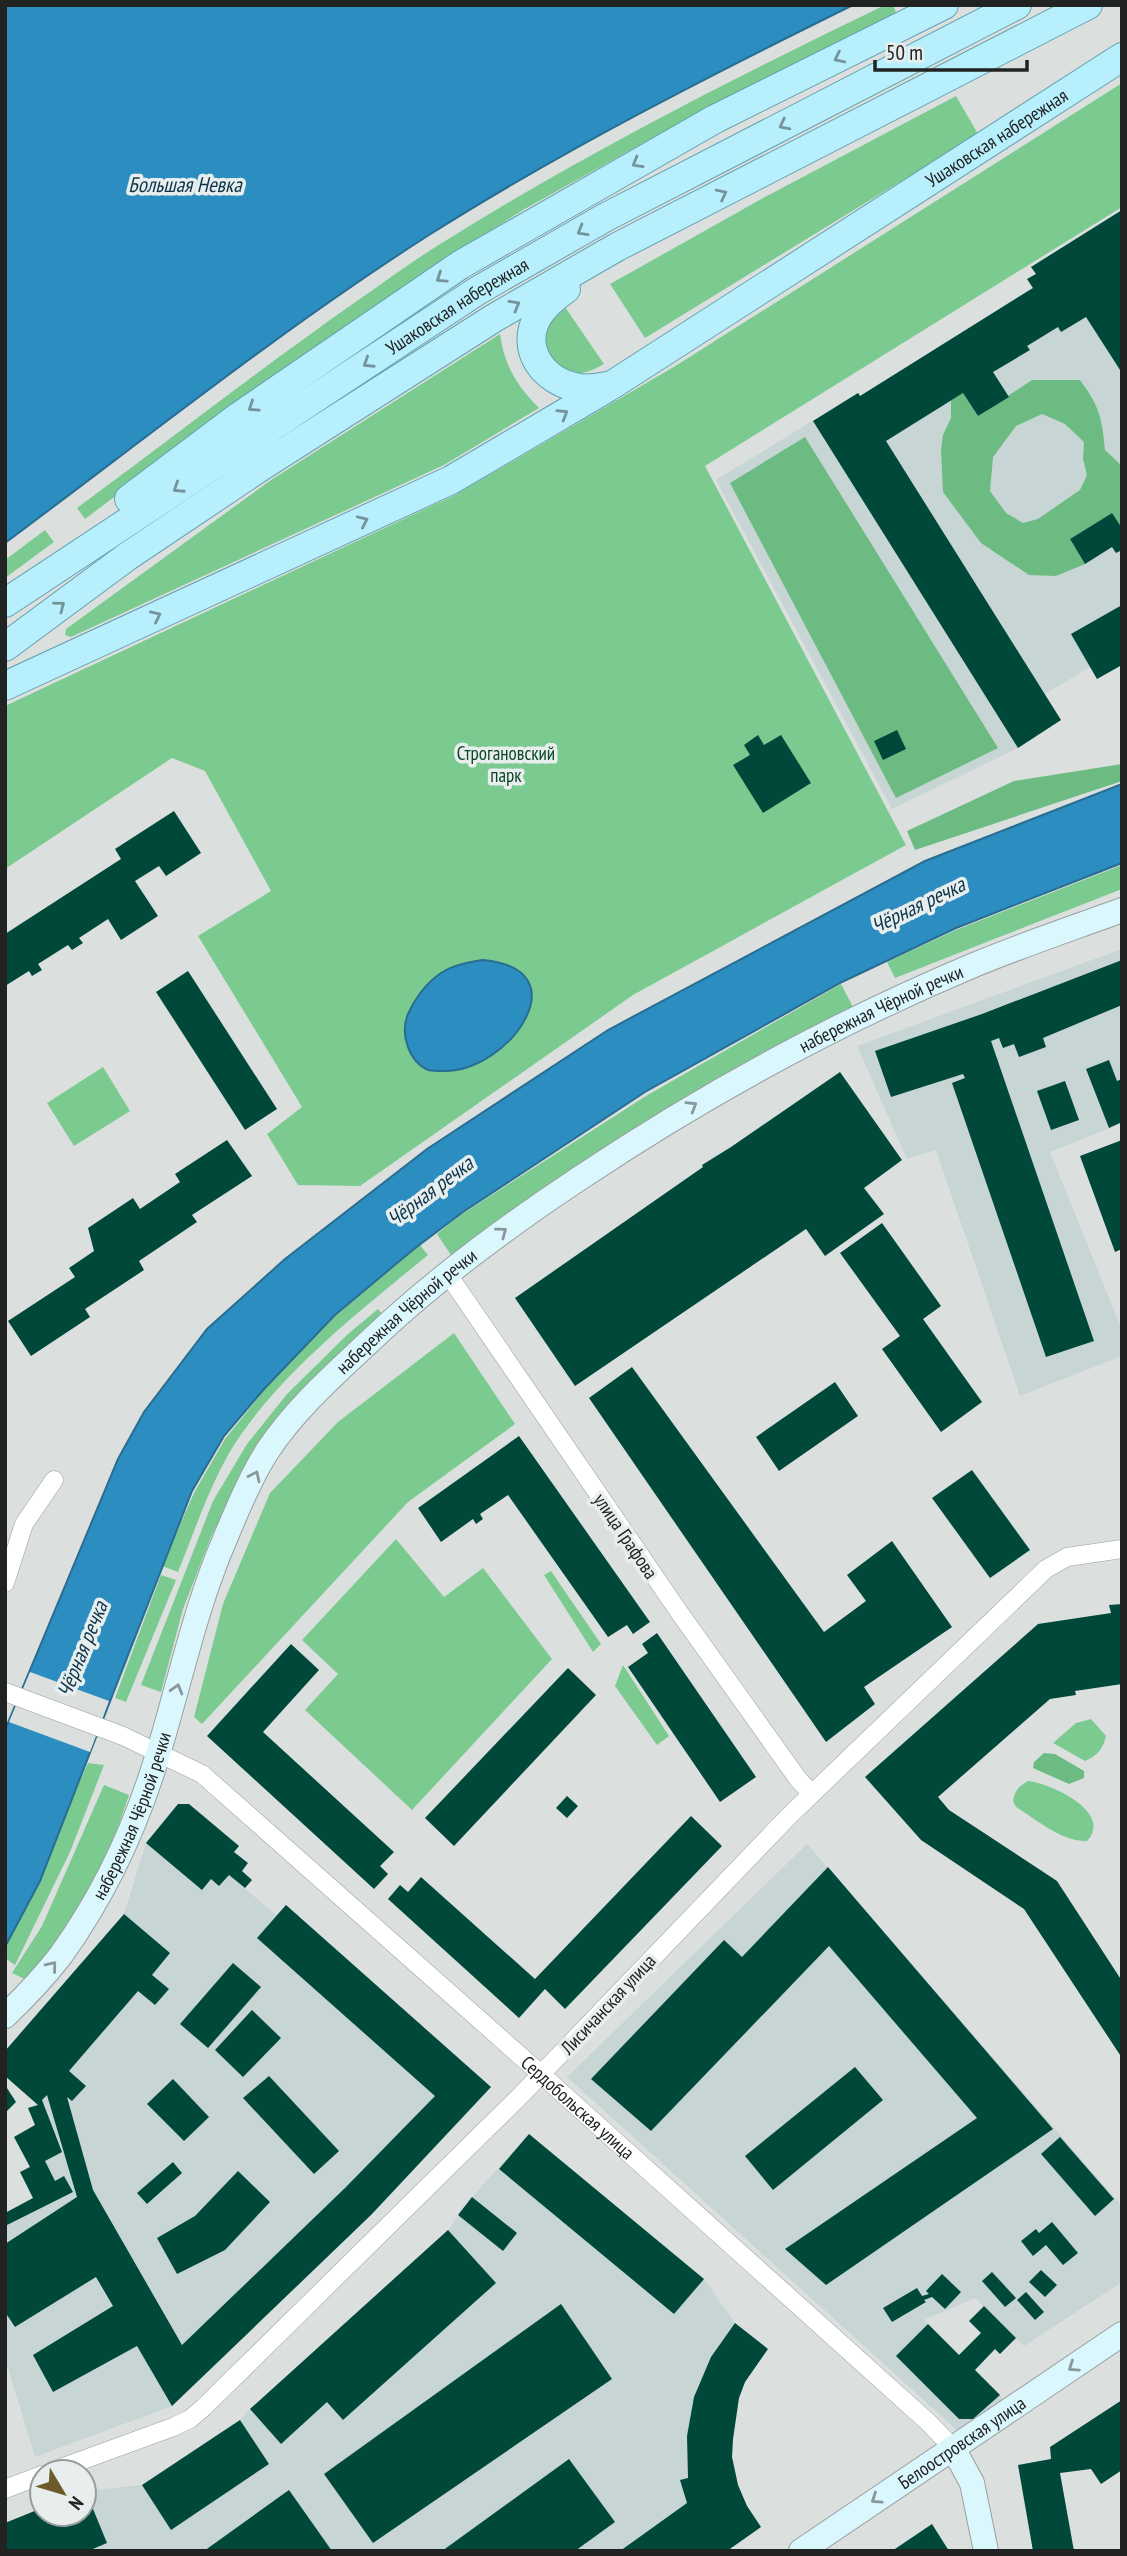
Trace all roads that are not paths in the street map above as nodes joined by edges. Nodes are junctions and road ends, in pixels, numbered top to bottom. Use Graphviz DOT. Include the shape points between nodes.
graph roads {
  1 [pos="944,5"];
  2 [pos="1017,5"];
  3 [pos="1088,5"];
  4 [pos="1122,57"];
  5 [pos="617,247"];
  6 [pos="612,384"];
  7 [pos="16,595"];
  8 [pos="5,647"];
  9 [pos="5,686"];
  10 [pos="1122,910"];
  11 [pos="447,1273"];
  12 [pos="54,1480"];
  13 [pos="1122,1549"];
  14 [pos="5,1583"];
  15 [pos="12,1694"];
  16 [pos="158,1754"];
  17 [pos="812,1794"];
  18 [pos="5,2016"];
  19 [pos="542,2075"];
  20 [pos="1122,2334"];
  21 [pos="953,2448"];
  22 [pos="88,2458"];
  23 [pos="28,2480"];
  24 [pos="5,2489"];
  25 [pos="802,2551"];
  26 [pos="986,2551"];
  1 -- 7 [label="main road, one-way" via="715,119 460,265 239,417 78,538"];
  2 -- 7 [label="main road, Ушаковская набережная, one-way" via="606,217 477,291"];
  5 -- 3 [label="main road, Ушаковская набережная, one-way"];
  4 -- 6 [label="main road, Ушаковская набережная"];
  5 -- 6 [label="main road, Ушаковская набережная" via="539,314 531,342 542,371 554,379 581,389"];
  8 -- 5 [label="main road, Ушаковская набережная, one-way" via="128,556 262,466 494,318"];
  9 -- 6 [label="main road, one-way" via="451,480"];
  11 -- 10 [label="street, набережная Чёрной речки, one-way" via="638,1139 725,1086 975,964"];
  16 -- 11 [label="street, набережная Чёрной речки, one-way" via="224,1540 266,1453 301,1407"];
  11 -- 17 [label="street, улица Графова" via="679,1612"];
  12 -- 14 [label="street" via="24,1524"];
  13 -- 17 [label="street, Лисичанская улица" via="1068,1558 1046,1569"];
  15 -- 16 [label="street, Сердобольская улица"];
  18 -- 16 [label="street, набережная Чёрной речки, one-way" via="37,1984 78,1929 124,1844"];
  16 -- 19 [label="street, Сердобольская улица" via="202,1774"];
  17 -- 19 [label="street, Лисичанская улица"];
  19 -- 21 [label="street, Сердобольская улица"];
  19 -- 22 [label="street, Лисичанская улица" via="190,2419"];
  20 -- 21 [label="street, Белоостровская улица, one-way"];
  21 -- 25 [label="street, Белоостровская улица, one-way"];
  21 -- 26 [label="street, Сердобольская улица" via="972,2483"];
  23 -- 24 [label="street"];
}
